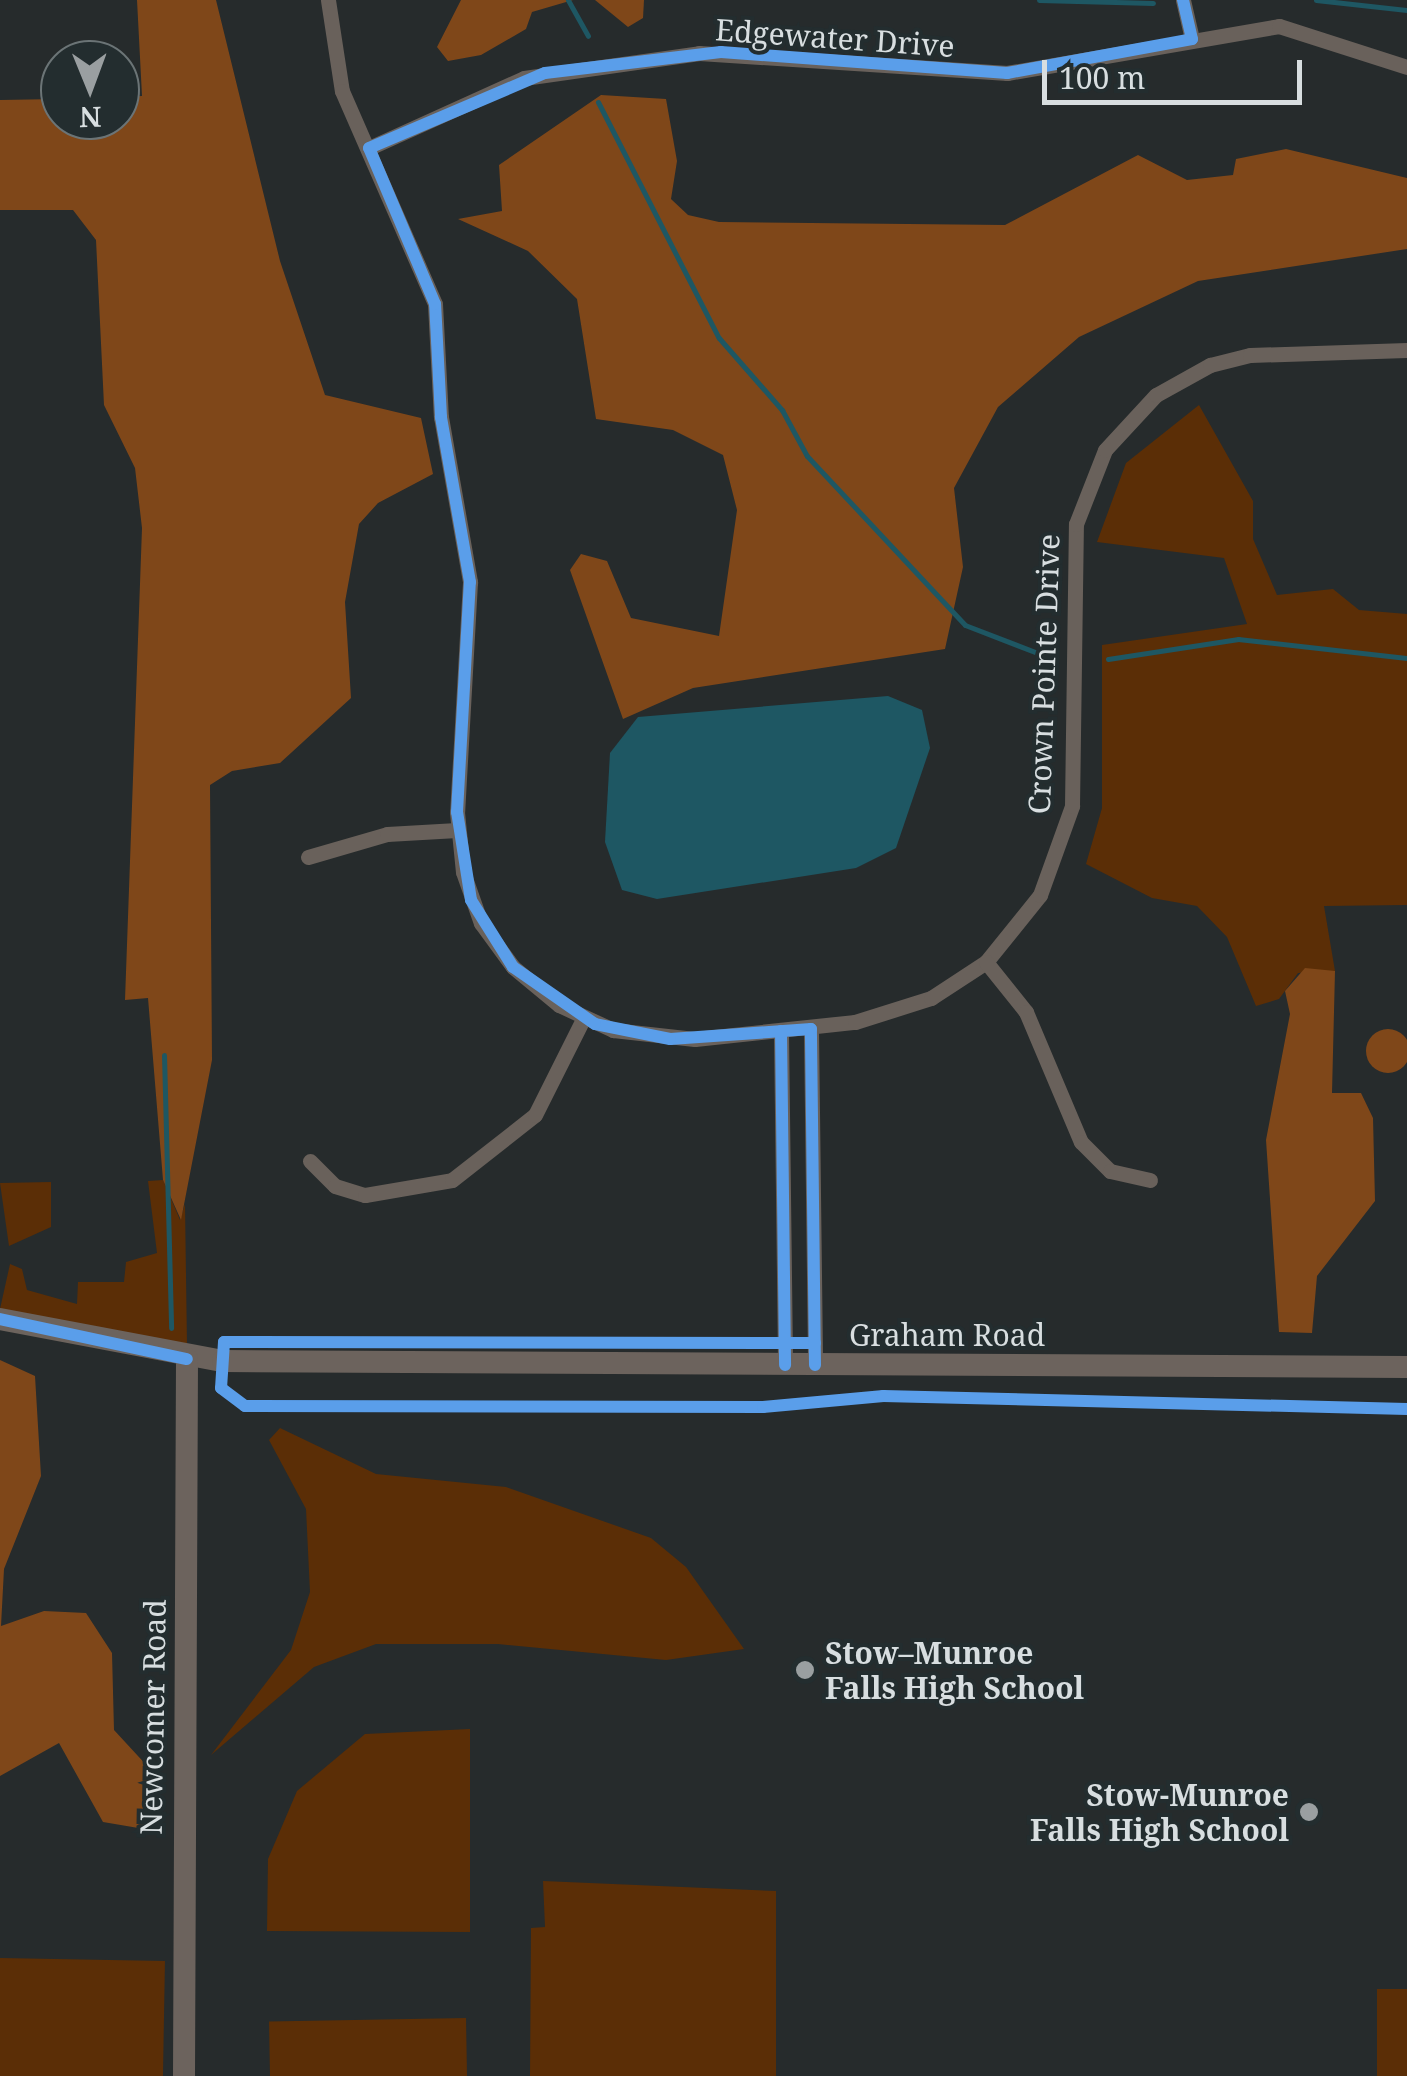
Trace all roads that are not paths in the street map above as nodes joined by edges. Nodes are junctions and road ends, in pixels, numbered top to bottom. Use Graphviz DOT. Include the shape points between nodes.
graph roads {
  1 [pos="328,0"];
  2 [pos="1183,0"];
  3 [pos="1192,39"];
  4 [pos="1407,67"];
  5 [pos="368,148"];
  6 [pos="1407,350"];
  7 [pos="457,830"];
  8 [pos="308,857"];
  9 [pos="986,962"];
  10 [pos="583,1019"];
  11 [pos="811,1029"];
  12 [pos="781,1032"];
  13 [pos="816,1149"];
  14 [pos="786,1150"];
  15 [pos="310,1161"];
  16 [pos="1150,1180"];
  17 [pos="786,1253"];
  18 [pos="814,1254"];
  19 [pos="0,1318"];
  20 [pos="187,1359"];
  21 [pos="785,1365"];
  22 [pos="815,1365"];
  23 [pos="1407,1367"];
  24 [pos="184,2076"];
  1 -- 5 [label="street, Crown Pointe Drive" via="330,49"];
  2 -- 3 [label="street"];
  3 -- 4 [label="street, Edgewater Drive" via="1279,26"];
  3 -- 5 [label="street, Edgewater Drive" via="1007,73 720,52 605,65 505,84"];
  5 -- 7 [label="street, Crown Pointe Drive" via="436,304 441,416 470,582"];
  6 -- 9 [label="street, Crown Pointe Drive" via="1228,359 1156,394 1105,450 1076,524 1068,822 1040,896"];
  7 -- 8 [label="street" via="387,834"];
  7 -- 10 [label="street, Crown Pointe Drive" via="490,938 524,978"];
  9 -- 11 [label="street, Crown Pointe Drive" via="910,1008"];
  9 -- 16 [label="street" via="1026,1012 1081,1142 1110,1171"];
  10 -- 12 [label="street, Crown Pointe Drive" via="670,1040"];
  10 -- 15 [label="street" via="535,1114 452,1180 365,1195 334,1186"];
  11 -- 12 [label="street, Crown Pointe Drive"];
  11 -- 13 [label="street"];
  12 -- 14 [label="street"];
  13 -- 14 [label="street"];
  13 -- 18 [label="street"];
  14 -- 17 [label="street"];
  17 -- 18 [label="street"];
  17 -- 21 [label="street"];
  18 -- 22 [label="street"];
  19 -- 20 [label="main road, Graham Road"];
  20 -- 21 [label="main road, Graham Road"];
  20 -- 24 [label="main road, Newcomer Road"];
  21 -- 22 [label="main road, Graham Road"];
  22 -- 23 [label="main road, Graham Road"];
}
